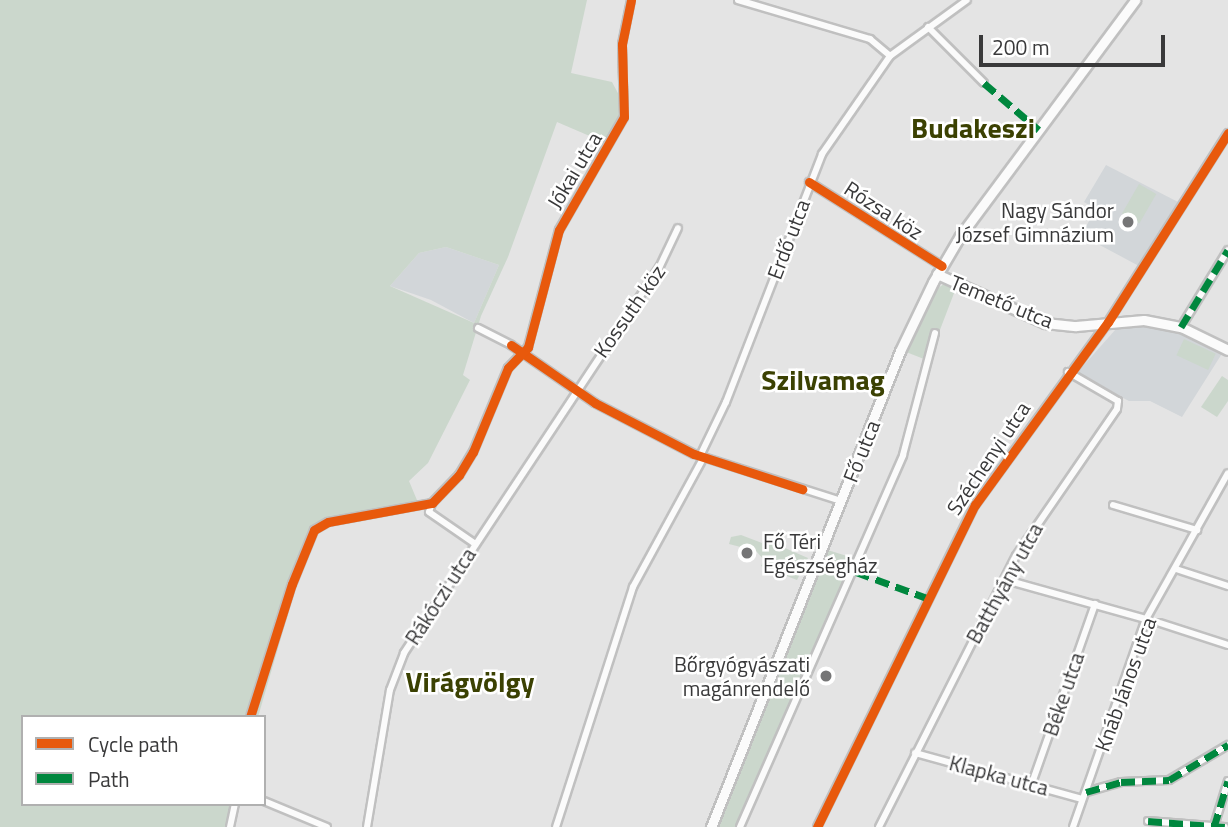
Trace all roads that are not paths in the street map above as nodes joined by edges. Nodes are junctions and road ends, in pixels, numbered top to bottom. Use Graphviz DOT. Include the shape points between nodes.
graph roads {
  1 [pos="631,0"];
  2 [pos="738,0"];
  3 [pos="967,0"];
  4 [pos="1130,2"];
  5 [pos="928,27"];
  6 [pos="890,56"];
  7 [pos="984,83"];
  8 [pos="1228,132"];
  9 [pos="809,182"];
  10 [pos="678,229"];
  11 [pos="1228,250"];
  12 [pos="940,270"];
  13 [pos="1108,323"];
  14 [pos="1181,327"];
  15 [pos="478,328"];
  16 [pos="935,333"];
  17 [pos="1228,350"];
  18 [pos="523,354"];
  19 [pos="1068,372"];
  20 [pos="574,390"];
  21 [pos="704,457"];
  22 [pos="1228,473"];
  23 [pos="841,501"];
  24 [pos="432,503"];
  25 [pos="1113,505"];
  26 [pos="1197,530"];
  27 [pos="474,543"];
  28 [pos="1176,569"];
  29 [pos="1006,580"];
  30 [pos="1228,586"];
  31 [pos="1094,604"];
  32 [pos="1146,619"];
  33 [pos="1160,623"];
  34 [pos="1228,645"];
  35 [pos="251,715"];
  36 [pos="1228,745"];
  37 [pos="915,752"];
  38 [pos="1090,780"];
  39 [pos="1031,783"];
  40 [pos="1227,785"];
  41 [pos="1100,786"];
  42 [pos="1086,792"];
  43 [pos="1082,799"];
  44 [pos="266,802"];
  45 [pos="235,806"];
  46 [pos="1148,821"];
  47 [pos="1215,826"];
  48 [pos="230,827"];
  49 [pos="327,827"];
  50 [pos="367,827"];
  51 [pos="556,827"];
  52 [pos="711,827"];
  53 [pos="740,827"];
  54 [pos="817,827"];
  55 [pos="879,827"];
  56 [pos="1073,827"];
  57 [pos="1225,827"];
  1 -- 18 [label="street, Jókai utca" via="622,44 624,117 559,230"];
  2 -- 6 [label="street" via="870,39"];
  3 -- 5 [label="street, Erdő utca"];
  4 -- 12 [label="main road, Fő utca"];
  5 -- 6 [label="street, Erdő utca"];
  5 -- 7 [label="street"];
  6 -- 9 [label="street, Erdő utca" via="835,132"];
  8 -- 13 [label="street, Széchenyi utca"];
  9 -- 12 [label="street, Rózsa köz"];
  9 -- 21 [label="street, Erdő utca"];
  10 -- 20 [label="street, Kossuth köz" via="659,268"];
  11 -- 14 [label="street"];
  12 -- 13 [label="main road, Temető utca" via="1045,323"];
  12 -- 23 [label="main road, Fő utca" via="900,351"];
  13 -- 14 [label="main road, Temető utca" via="1144,320"];
  13 -- 19 [label="street, Széchenyi utca"];
  14 -- 17 [label="main road, Temető utca"];
  15 -- 18 [label="street"];
  16 -- 53 [label="street, Fő utca" via="903,455 881,512"];
  18 -- 20 [label="street"];
  18 -- 24 [label="street" via="512,362 498,387 459,475"];
  19 -- 29 [label="street, Batthyány utca" via="1118,401 1117,409 1034,526"];
  19 -- 54 [label="street, Széchenyi utca" via="975,505"];
  20 -- 21 [label="street"];
  20 -- 27 [label="street, Rákóczi utca"];
  21 -- 23 [label="street"];
  21 -- 51 [label="street" via="633,587"];
  22 -- 26 [label="street, Knáb János utca"];
  23 -- 52 [label="main road, Fő utca"];
  24 -- 27 [label="street" via="429,512"];
  24 -- 35 [label="street" via="328,522 314,530"];
  25 -- 26 [label="street"];
  26 -- 28 [label="street, Knáb János utca"];
  27 -- 50 [label="street, Rákóczi utca" via="396,671"];
  28 -- 30 [label="street"];
  28 -- 32 [label="street, Knáb János utca"];
  29 -- 31 [label="street"];
  29 -- 37 [label="street, Batthyány utca"];
  31 -- 32 [label="street"];
  31 -- 39 [label="street, Béke utca"];
  32 -- 38 [label="street, Knáb János utca"];
  33 -- 34 [label="street"];
  36 -- 41 [label="street" via="1169,780"];
  37 -- 39 [label="street, Klapka utca"];
  37 -- 55 [label="street, Batthyány utca"];
  38 -- 41 [label="street"];
  38 -- 42 [label="street, Knáb János utca"];
  39 -- 43 [label="street, Klapka utca"];
  40 -- 47 [label="street"];
  41 -- 42 [label="street"];
  42 -- 43 [label="street, Knáb János utca"];
  43 -- 56 [label="street, Knáb János utca"];
  44 -- 49 [label="street"];
  45 -- 48 [label="street"];
  46 -- 47 [label="street"];
  47 -- 57 [label="street"];
}
